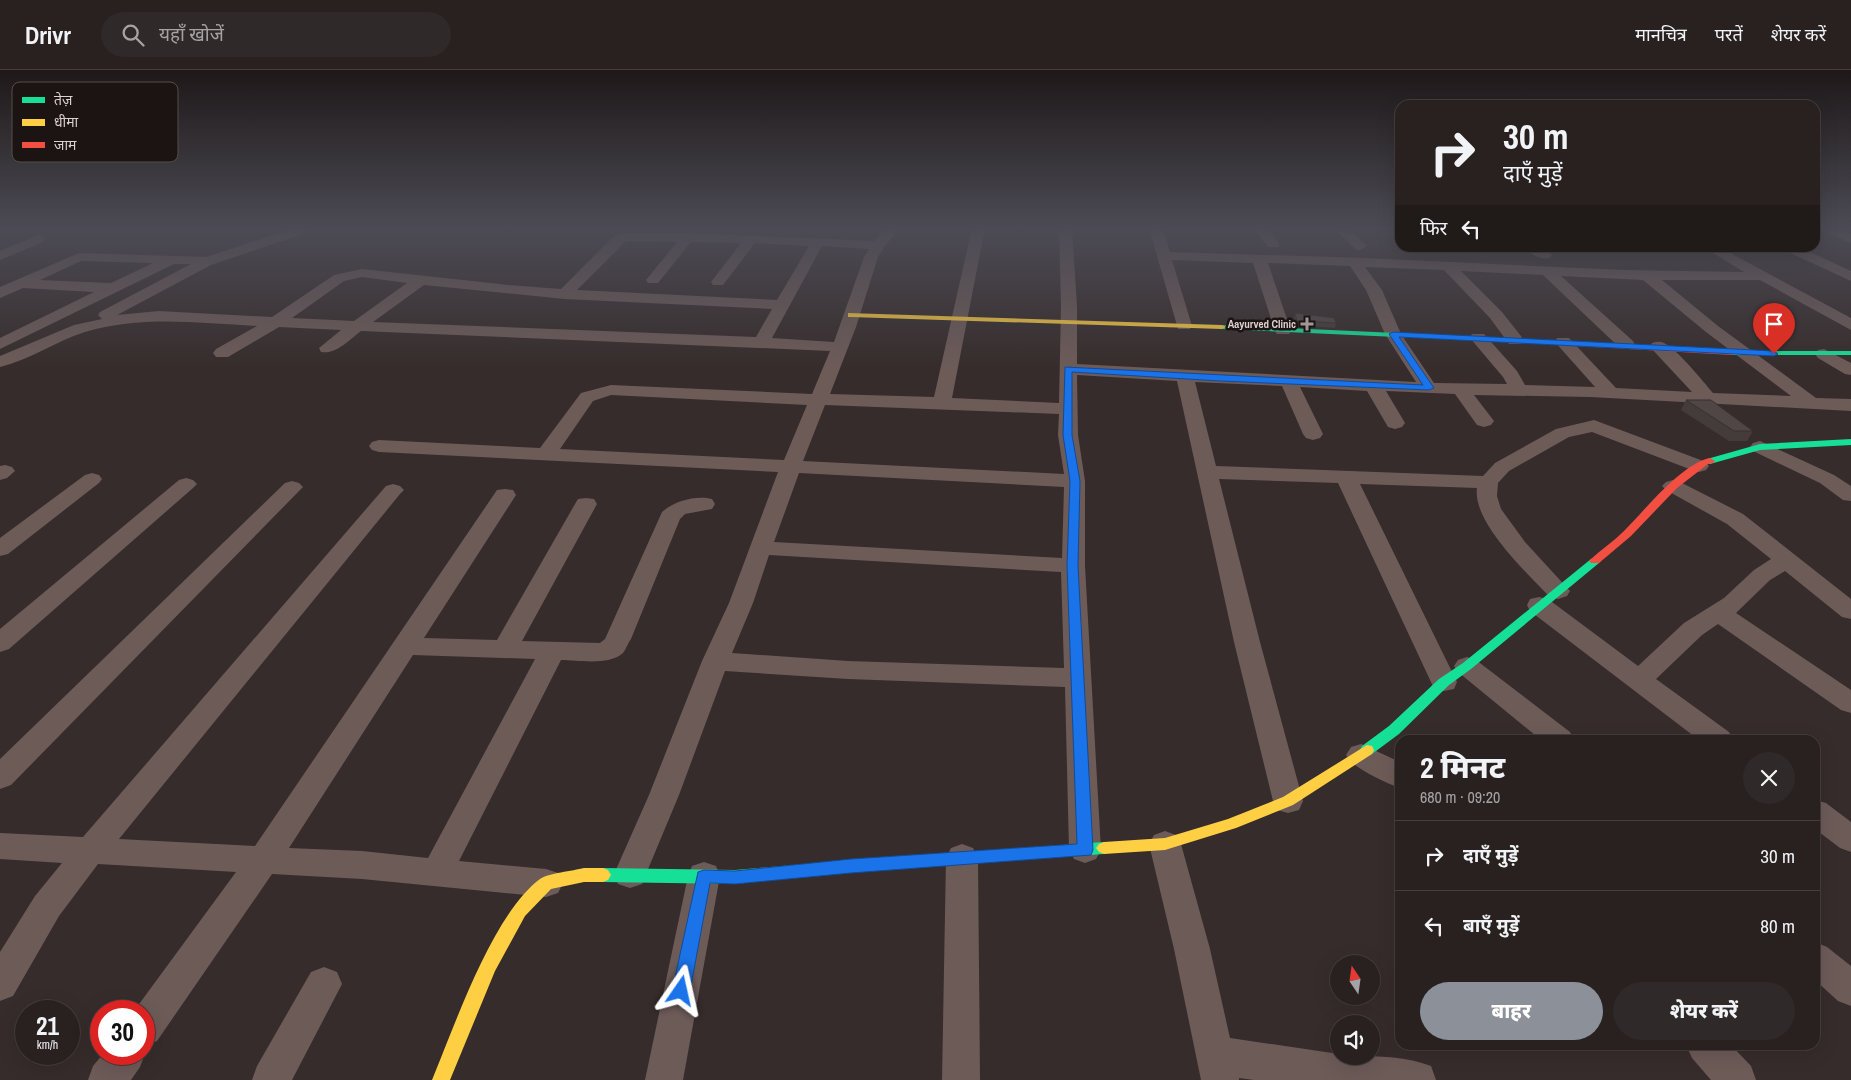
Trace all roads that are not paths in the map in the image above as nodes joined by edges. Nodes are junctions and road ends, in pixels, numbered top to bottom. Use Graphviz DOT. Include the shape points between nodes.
graph roads {
  1 [pos="40,275"];
  2 [pos="139,275"];
  3 [pos="181,275"];
  4 [pos="349,275"];
  5 [pos="386,275"];
  6 [pos="584,275"];
  7 [pos="657,275"];
  8 [pos="723,275"];
  9 [pos="799,275"];
  10 [pos="864,275"];
  11 [pos="970,275"];
  12 [pos="1068,275"];
  13 [pos="1169,275"];
  14 [pos="1264,275"];
  15 [pos="1363,275"];
  16 [pos="1457,275"];
  17 [pos="1551,275"];
  18 [pos="1646,275"];
  19 [pos="1649,275"];
  20 [pos="1764,276"];
  21 [pos="422,279"];
  22 [pos="653,280"];
  23 [pos="718,282"];
  24 [pos="21,284"];
  25 [pos="112,288"];
  26 [pos="0,294"];
  27 [pos="566,294"];
  28 [pos="782,305"];
  29 [pos="851,314"];
  30 [pos="961,318"];
  31 [pos="277,321"];
  32 [pos="1069,321"];
  33 [pos="1851,325"];
  34 [pos="356,326"];
  35 [pos="1184,326"];
  36 [pos="80,328"];
  37 [pos="1283,331"];
  38 [pos="1393,334"];
  39 [pos="1478,338"];
  40 [pos="1514,340"];
  41 [pos="762,342"];
  42 [pos="1563,342"];
  43 [pos="0,344"];
  44 [pos="1627,345"];
  45 [pos="839,347"];
  46 [pos="1658,347"];
  47 [pos="327,348"];
  48 [pos="1742,352"];
  49 [pos="222,353"];
  50 [pos="1851,353"];
  51 [pos="1824,354"];
  52 [pos="0,362"];
  53 [pos="1068,369"];
  54 [pos="1851,370"];
  55 [pos="1185,376"];
  56 [pos="1288,381"];
  57 [pos="1373,385"];
  58 [pos="1429,388"];
  59 [pos="1461,388"];
  60 [pos="1518,390"];
  61 [pos="1612,393"];
  62 [pos="1708,398"];
  63 [pos="818,400"];
  64 [pos="942,403"];
  65 [pos="1814,404"];
  66 [pos="1851,405"];
  67 [pos="1068,409"];
  68 [pos="1484,421"];
  69 [pos="1395,423"];
  70 [pos="1312,434"];
  71 [pos="1851,442"];
  72 [pos="379,446"];
  73 [pos="1760,447"];
  74 [pos="546,454"];
  75 [pos="1699,466"];
  76 [pos="791,467"];
  77 [pos="1206,472"];
  78 [pos="1346,477"];
  79 [pos="92,479"];
  80 [pos="1075,481"];
  81 [pos="1488,482"];
  82 [pos="186,484"];
  83 [pos="1673,486"];
  84 [pos="292,488"];
  85 [pos="393,490"];
  86 [pos="504,495"];
  87 [pos="1851,495"];
  88 [pos="586,504"];
  89 [pos="704,504"];
  90 [pos="761,548"];
  91 [pos="0,549"];
  92 [pos="1788,559"];
  93 [pos="1073,566"];
  94 [pos="1549,598"];
  95 [pos="1851,611"];
  96 [pos="1719,613"];
  97 [pos="0,643"];
  98 [pos="405,646"];
  99 [pos="505,649"];
  100 [pos="552,651"];
  101 [pos="716,662"];
  102 [pos="1467,666"];
  103 [pos="1079,678"];
  104 [pos="1639,680"];
  105 [pos="1444,682"];
  106 [pos="1851,703"];
  107 [pos="1554,735"];
  108 [pos="1712,735"];
  109 [pos="1361,755"];
  110 [pos="1395,773"];
  111 [pos="0,777"];
  112 [pos="1288,802"];
  113 [pos="1820,816"];
  114 [pos="1851,839"];
  115 [pos="1165,844"];
  116 [pos="0,846"];
  117 [pos="1085,850"];
  118 [pos="90,851"];
  119 [pos="962,858"];
  120 [pos="263,860"];
  121 [pos="437,872"];
  122 [pos="630,874"];
  123 [pos="704,876"];
  124 [pos="546,883"];
  125 [pos="1820,962"];
  126 [pos="0,984"];
  127 [pos="324,984"];
  128 [pos="1851,990"];
  129 [pos="155,1012"];
  130 [pos="1710,1050"];
  131 [pos="118,1065"];
  132 [pos="1218,1068"];
  133 [pos="107,1080"];
  134 [pos="271,1080"];
  135 [pos="441,1080"];
  136 [pos="664,1080"];
  137 [pos="961,1080"];
  138 [pos="1417,1080"];
  139 [pos="1737,1080"];
  1 -- 24 [label="street"];
  2 -- 25 [label="street"];
  3 -- 36 [label="street"];
  4 -- 31 [label="street" via="332,282"];
  5 -- 21 [label="street"];
  6 -- 27 [label="street"];
  7 -- 22 [label="street"];
  8 -- 23 [label="street"];
  9 -- 28 [label="street"];
  10 -- 29 [label="street"];
  11 -- 30 [label="street"];
  12 -- 32 [label="street"];
  13 -- 35 [label="street"];
  14 -- 37 [label="street"];
  15 -- 38 [label="street" via="1374,290"];
  16 -- 40 [label="street" via="1496,315"];
  17 -- 44 [label="street"];
  18 -- 48 [label="street"];
  19 -- 20 [label="street"];
  20 -- 33 [label="street"];
  21 -- 27 [label="street"];
  21 -- 34 [label="street"];
  24 -- 25 [label="street"];
  24 -- 26 [label="street"];
  25 -- 43 [label="street"];
  27 -- 28 [label="street"];
  28 -- 41 [label="street"];
  29 -- 30 [label="street"];
  29 -- 45 [label="street"];
  30 -- 32 [label="street"];
  30 -- 64 [label="street"];
  31 -- 34 [label="street"];
  31 -- 36 [label="street" via="159,316 128,318"];
  31 -- 49 [label="street"];
  32 -- 35 [label="street"];
  32 -- 53 [label="street"];
  34 -- 41 [label="street"];
  34 -- 47 [label="street"];
  35 -- 37 [label="street"];
  36 -- 52 [label="street"];
  37 -- 38 [label="street"];
  38 -- 39 [label="street"];
  38 -- 58 [label="street"];
  39 -- 40 [label="street"];
  39 -- 60 [label="street" via="1511,375"];
  40 -- 42 [label="street"];
  41 -- 45 [label="street"];
  42 -- 44 [label="street"];
  42 -- 61 [label="street"];
  44 -- 46 [label="street"];
  45 -- 63 [label="street"];
  46 -- 48 [label="street"];
  46 -- 62 [label="street"];
  48 -- 51 [label="street"];
  48 -- 65 [label="street"];
  50 -- 51 [label="street"];
  51 -- 54 [label="street"];
  53 -- 55 [label="street"];
  53 -- 67 [label="street"];
  55 -- 56 [label="street"];
  55 -- 77 [label="street"];
  56 -- 57 [label="street"];
  56 -- 70 [label="street"];
  57 -- 58 [label="street"];
  57 -- 69 [label="street"];
  58 -- 59 [label="street"];
  59 -- 60 [label="street"];
  59 -- 68 [label="street"];
  60 -- 61 [label="street"];
  61 -- 62 [label="street"];
  62 -- 65 [label="street"];
  63 -- 64 [label="street"];
  63 -- 74 [label="street" via="611,390 588,397"];
  63 -- 76 [label="street"];
  64 -- 67 [label="street"];
  65 -- 66 [label="street"];
  67 -- 80 [label="street" via="1068,435"];
  71 -- 73 [label="street"];
  72 -- 74 [label="street"];
  73 -- 75 [label="street"];
  73 -- 87 [label="street" via="1827,479"];
  74 -- 76 [label="street"];
  75 -- 81 [label="street" via="1594,426 1563,434 1502,467"];
  75 -- 83 [label="street"];
  76 -- 80 [label="street"];
  76 -- 90 [label="street"];
  77 -- 78 [label="street"];
  77 -- 112 [label="street"];
  78 -- 81 [label="street"];
  78 -- 105 [label="street"];
  79 -- 91 [label="street"];
  80 -- 93 [label="street"];
  81 -- 94 [label="street" via="1487,498 1495,517"];
  82 -- 97 [label="street"];
  83 -- 92 [label="street" via="1735,519"];
  83 -- 94 [label="street" via="1627,534"];
  84 -- 111 [label="street"];
  85 -- 118 [label="street"];
  86 -- 98 [label="street"];
  88 -- 99 [label="street"];
  89 -- 100 [label="street" via="678,509 670,517 614,646 598,652"];
  90 -- 93 [label="street"];
  90 -- 101 [label="street"];
  92 -- 95 [label="street"];
  92 -- 96 [label="street" via="1762,575 1733,604"];
  93 -- 103 [label="street"];
  94 -- 102 [label="street"];
  94 -- 104 [label="street"];
  96 -- 104 [label="street" via="1693,628"];
  96 -- 106 [label="street"];
  98 -- 99 [label="street"];
  98 -- 120 [label="street"];
  99 -- 100 [label="street"];
  100 -- 121 [label="street"];
  101 -- 103 [label="street"];
  101 -- 122 [label="street"];
  102 -- 105 [label="street"];
  102 -- 107 [label="street"];
  103 -- 117 [label="street"];
  104 -- 108 [label="street"];
  105 -- 109 [label="street" via="1394,730"];
  109 -- 110 [label="street"];
  109 -- 112 [label="street"];
  112 -- 115 [label="street"];
  113 -- 114 [label="street"];
  115 -- 117 [label="street"];
  115 -- 132 [label="street"];
  116 -- 118 [label="street"];
  117 -- 119 [label="street"];
  118 -- 120 [label="street"];
  118 -- 126 [label="street" via="47,906"];
  119 -- 123 [label="street" via="735,877"];
  119 -- 137 [label="street"];
  120 -- 121 [label="street"];
  120 -- 129 [label="street"];
  121 -- 124 [label="street"];
  122 -- 123 [label="street"];
  122 -- 124 [label="street" via="584,875"];
  123 -- 136 [label="street"];
  124 -- 135 [label="street" via="519,911 488,967"];
  125 -- 128 [label="street"];
  127 -- 134 [label="street"];
  130 -- 139 [label="street"];
  131 -- 133 [label="street"];
  132 -- 138 [label="street" via="1326,1072"];
}
